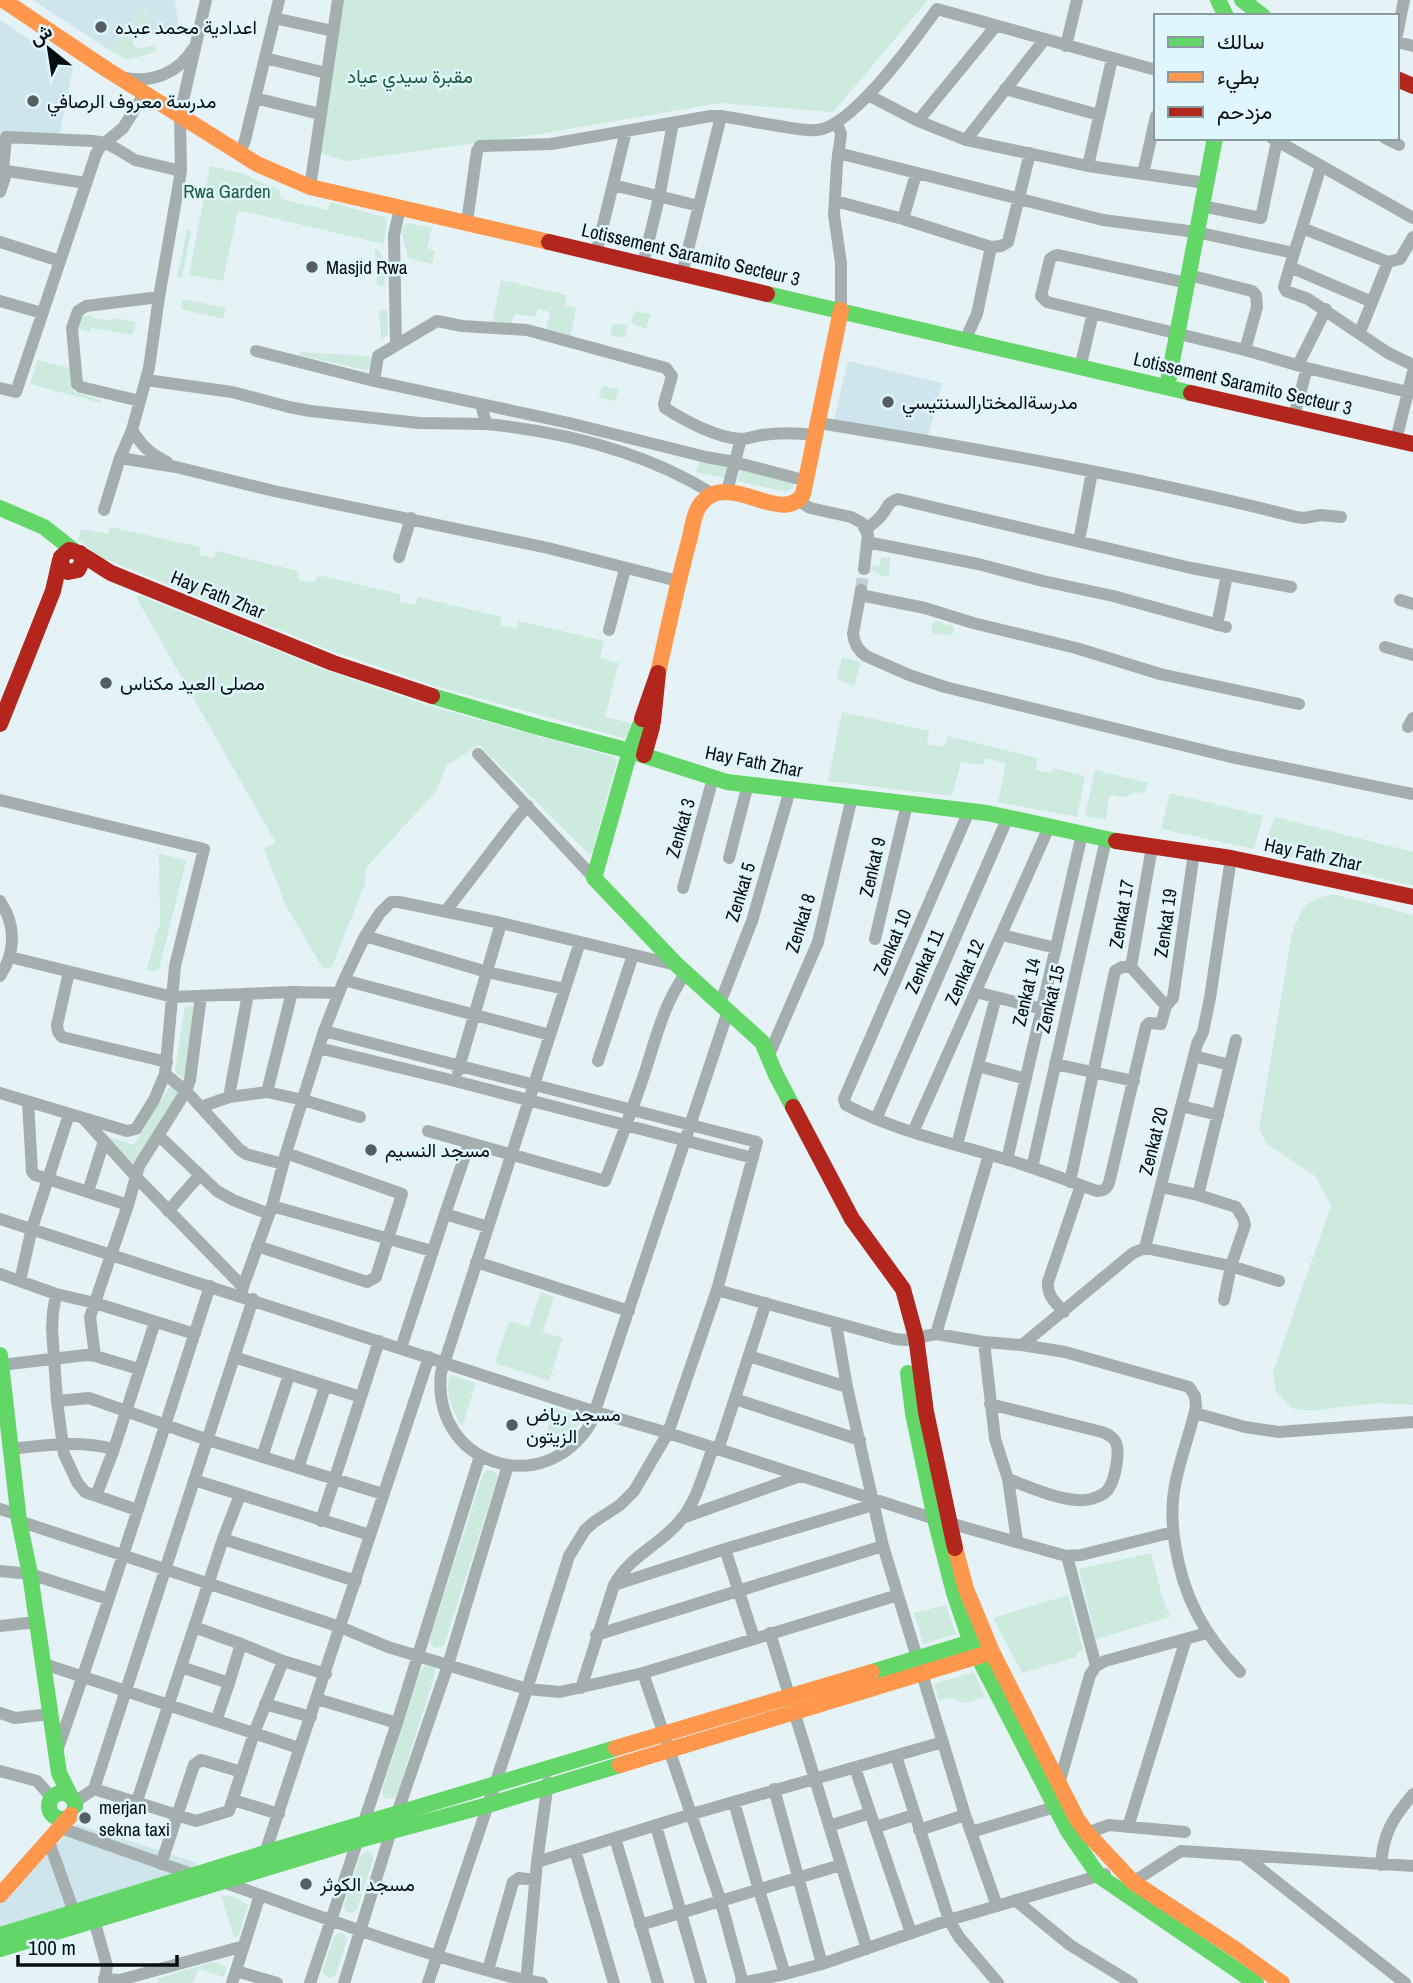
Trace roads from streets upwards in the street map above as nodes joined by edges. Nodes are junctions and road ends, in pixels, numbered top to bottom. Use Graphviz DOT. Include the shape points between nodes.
graph roads {
  1 [pos="3,0"];
  2 [pos="206,0"];
  3 [pos="279,0"];
  4 [pos="338,0"];
  5 [pos="1077,0"];
  6 [pos="1242,0"];
  7 [pos="1404,0"];
  8 [pos="940,5"];
  9 [pos="1260,14"];
  10 [pos="274,18"];
  11 [pos="1399,25"];
  12 [pos="995,27"];
  13 [pos="333,31"];
  14 [pos="198,39"];
  15 [pos="1044,40"];
  16 [pos="1066,46"];
  17 [pos="265,58"];
  18 [pos="1112,59"];
  19 [pos="106,69"];
  20 [pos="1154,70"];
  21 [pos="326,73"];
  22 [pos="1005,89"];
  23 [pos="145,93"];
  24 [pos="868,95"];
  25 [pos="255,98"];
  26 [pos="180,114"];
  27 [pos="320,114"];
  28 [pos="721,116"];
  29 [pos="1099,116"];
  30 [pos="918,121"];
  31 [pos="673,123"];
  32 [pos="837,123"];
  33 [pos="1154,125"];
  34 [pos="626,131"];
  35 [pos="966,140"];
  36 [pos="1215,140"];
  37 [pos="1274,140"];
  38 [pos="1389,140"];
  39 [pos="105,143"];
  40 [pos="1291,143"];
  41 [pos="1399,145"];
  42 [pos="240,153"];
  43 [pos="838,153"];
  44 [pos="1030,153"];
  45 [pos="1088,166"];
  46 [pos="1321,166"];
  47 [pos="3,171"];
  48 [pos="181,171"];
  49 [pos="916,174"];
  50 [pos="1143,174"];
  51 [pos="86,183"];
  52 [pos="1206,183"];
  53 [pos="613,185"];
  54 [pos="310,187"];
  55 [pos="0,192"];
  56 [pos="659,198"];
  57 [pos="1019,200"];
  58 [pos="835,201"];
  59 [pos="699,206"];
  60 [pos="1202,206"];
  61 [pos="400,208"];
  62 [pos="1412,215"];
  63 [pos="903,219"];
  64 [pos="467,222"];
  65 [pos="1302,228"];
  66 [pos="1196,232"];
  67 [pos="1413,237"];
  68 [pos="0,242"];
  69 [pos="991,247"];
  70 [pos="1294,253"];
  71 [pos="596,254"];
  72 [pos="60,261"];
  73 [pos="1388,262"];
  74 [pos="642,264"];
  75 [pos="1290,267"];
  76 [pos="682,274"];
  77 [pos="1188,279"];
  78 [pos="159,297"];
  79 [pos="0,301"];
  80 [pos="1372,302"];
  81 [pos="1326,309"];
  82 [pos="841,310"];
  83 [pos="42,313"];
  84 [pos="1093,313"];
  85 [pos="1360,332"];
  86 [pos="1178,333"];
  87 [pos="965,340"];
  88 [pos="396,344"];
  89 [pos="1245,350"];
  90 [pos="256,351"];
  91 [pos="1413,366"];
  92 [pos="1303,367"];
  93 [pos="1080,368"];
  94 [pos="1413,372"];
  95 [pos="146,380"];
  96 [pos="374,381"];
  97 [pos="1167,387"];
  98 [pos="0,388"];
  99 [pos="1408,392"];
  100 [pos="140,401"];
  101 [pos="481,404"];
  102 [pos="1294,416"];
  103 [pos="486,424"];
  104 [pos="818,429"];
  105 [pos="132,430"];
  106 [pos="741,439"];
  107 [pos="1396,440"];
  108 [pos="1413,444"];
  109 [pos="120,458"];
  110 [pos="734,461"];
  111 [pos="176,467"];
  112 [pos="1092,472"];
  113 [pos="807,481"];
  114 [pos="720,492"];
  115 [pos="799,500"];
  116 [pos="0,508"];
  117 [pos="104,510"];
  118 [pos="1341,517"];
  119 [pos="411,518"];
  120 [pos="866,535"];
  121 [pos="1079,541"];
  122 [pos="68,555"];
  123 [pos="399,557"];
  124 [pos="625,569"];
  125 [pos="864,569"];
  126 [pos="76,571"];
  127 [pos="111,573"];
  128 [pos="1227,575"];
  129 [pos="678,581"];
  130 [pos="1291,587"];
  131 [pos="53,591"];
  132 [pos="609,631"];
  133 [pos="1385,647"];
  134 [pos="1413,655"];
  135 [pos="1299,704"];
  136 [pos="0,724"];
  137 [pos="637,753"];
  138 [pos="478,754"];
  139 [pos="713,778"];
  140 [pos="748,784"];
  141 [pos="790,790"];
  142 [pos="1413,794"];
  143 [pos="852,797"];
  144 [pos="0,800"];
  145 [pos="906,804"];
  146 [pos="528,806"];
  147 [pos="969,811"];
  148 [pos="1008,817"];
  149 [pos="1049,827"];
  150 [pos="1082,834"];
  151 [pos="1107,839"];
  152 [pos="1152,847"];
  153 [pos="1194,853"];
  154 [pos="729,858"];
  155 [pos="1231,858"];
  156 [pos="594,878"];
  157 [pos="683,888"];
  158 [pos="1413,897"];
  159 [pos="0,901"];
  160 [pos="446,911"];
  161 [pos="501,923"];
  162 [pos="1002,935"];
  163 [pos="365,936"];
  164 [pos="875,939"];
  165 [pos="580,942"];
  166 [pos="1056,948"];
  167 [pos="633,955"];
  168 [pos="10,957"];
  169 [pos="1131,967"];
  170 [pos="681,969"];
  171 [pos="69,972"];
  172 [pos="487,972"];
  173 [pos="0,976"];
  174 [pos="344,980"];
  175 [pos="565,989"];
  176 [pos="292,992"];
  177 [pos="976,992"];
  178 [pos="339,993"];
  179 [pos="248,994"];
  180 [pos="201,996"];
  181 [pos="996,997"];
  182 [pos="173,998"];
  183 [pos="1170,1002"];
  184 [pos="724,1007"];
  185 [pos="1042,1009"];
  186 [pos="474,1016"];
  187 [pos="324,1031"];
  188 [pos="550,1035"];
  189 [pos="1236,1040"];
  190 [pos="319,1048"];
  191 [pos="1196,1050"];
  192 [pos="769,1055"];
  193 [pos="598,1061"];
  194 [pos="1055,1064"];
  195 [pos="1230,1065"];
  196 [pos="459,1066"];
  197 [pos="978,1066"];
  198 [pos="166,1068"];
  199 [pos="1094,1073"];
  200 [pos="1026,1079"];
  201 [pos="454,1081"];
  202 [pos="1134,1081"];
  203 [pos="534,1083"];
  204 [pos="186,1091"];
  205 [pos="0,1093"];
  206 [pos="267,1093"];
  207 [pos="229,1097"];
  208 [pos="303,1100"];
  209 [pos="528,1100"];
  210 [pos="28,1102"];
  211 [pos="201,1107"];
  212 [pos="1181,1107"];
  213 [pos="632,1109"];
  214 [pos="69,1114"];
  215 [pos="1218,1115"];
  216 [pos="360,1117"];
  217 [pos="83,1119"];
  218 [pos="877,1119"];
  219 [pos="691,1124"];
  220 [pos="626,1125"];
  221 [pos="428,1131"];
  222 [pos="913,1132"];
  223 [pos="158,1135"];
  224 [pos="685,1141"];
  225 [pos="104,1142"];
  226 [pos="469,1144"];
  227 [pos="957,1145"];
  228 [pos="989,1155"];
  229 [pos="510,1156"];
  230 [pos="284,1158"];
  231 [pos="753,1158"];
  232 [pos="1007,1160"];
  233 [pos="1032,1168"];
  234 [pos="199,1175"];
  235 [pos="136,1178"];
  236 [pos="48,1179"];
  237 [pos="1076,1184"];
  238 [pos="1161,1187"];
  239 [pos="88,1192"];
  240 [pos="1198,1195"];
  241 [pos="128,1205"];
  242 [pos="271,1210"];
  243 [pos="168,1211"];
  244 [pos="445,1214"];
  245 [pos="0,1219"];
  246 [pos="488,1227"];
  247 [pos="32,1228"];
  248 [pos="388,1238"];
  249 [pos="257,1246"];
  250 [pos="1144,1248"];
  251 [pos="432,1251"];
  252 [pos="112,1254"];
  253 [pos="476,1262"];
  254 [pos="1231,1266"];
  255 [pos="0,1274"];
  256 [pos="20,1281"];
  257 [pos="1279,1281"];
  258 [pos="210,1286"];
  259 [pos="717,1290"];
  260 [pos="56,1294"];
  261 [pos="246,1294"];
  262 [pos="1224,1300"];
  263 [pos="95,1303"];
  264 [pos="766,1303"];
  265 [pos="629,1311"];
  266 [pos="1064,1312"];
  267 [pos="155,1322"];
  268 [pos="836,1324"];
  269 [pos="195,1334"];
  270 [pos="936,1334"];
  271 [pos="911,1338"];
  272 [pos="379,1341"];
  273 [pos="984,1342"];
  274 [pos="1022,1345"];
  275 [pos="401,1348"];
  276 [pos="95,1356"];
  277 [pos="748,1356"];
  278 [pos="234,1357"];
  279 [pos="429,1357"];
  280 [pos="54,1359"];
  281 [pos="1,1360"];
  282 [pos="443,1362"];
  283 [pos="139,1369"];
  284 [pos="289,1375"];
  285 [pos="326,1387"];
  286 [pos="847,1387"];
  287 [pos="361,1397"];
  288 [pos="735,1399"];
  289 [pos="57,1401"];
  290 [pos="990,1404"];
  291 [pos="127,1410"];
  292 [pos="596,1412"];
  293 [pos="1195,1413"];
  294 [pos="1413,1422"];
  295 [pos="165,1425"];
  296 [pos="668,1433"];
  297 [pos="208,1440"];
  298 [pos="860,1440"];
  299 [pos="62,1443"];
  300 [pos="10,1449"];
  301 [pos="114,1449"];
  302 [pos="715,1449"];
  303 [pos="480,1456"];
  304 [pos="262,1457"];
  305 [pos="508,1465"];
  306 [pos="298,1468"];
  307 [pos="800,1475"];
  308 [pos="334,1479"];
  309 [pos="1008,1479"];
  310 [pos="194,1480"];
  311 [pos="383,1494"];
  312 [pos="240,1495"];
  313 [pos="96,1496"];
  314 [pos="872,1502"];
  315 [pos="0,1509"];
  316 [pos="137,1510"];
  317 [pos="19,1518"];
  318 [pos="682,1518"];
  319 [pos="942,1520"];
  320 [pos="321,1521"];
  321 [pos="1173,1532"];
  322 [pos="370,1535"];
  323 [pos="223,1539"];
  324 [pos="1017,1541"];
  325 [pos="883,1546"];
  326 [pos="725,1549"];
  327 [pos="125,1554"];
  328 [pos="1067,1556"];
  329 [pos="167,1569"];
  330 [pos="0,1571"];
  331 [pos="30,1574"];
  332 [pos="356,1581"];
  333 [pos="209,1584"];
  334 [pos="614,1586"];
  335 [pos="740,1591"];
  336 [pos="898,1595"];
  337 [pos="108,1599"];
  338 [pos="37,1622"];
  339 [pos="0,1626"];
  340 [pos="194,1627"];
  341 [pos="340,1627"];
  342 [pos="770,1633"];
  343 [pos="1207,1633"];
  344 [pos="596,1635"];
  345 [pos="754,1638"];
  346 [pos="1186,1639"];
  347 [pos="241,1644"];
  348 [pos="981,1648"];
  349 [pos="418,1657"];
  350 [pos="283,1661"];
  351 [pos="44,1664"];
  352 [pos="448,1665"];
  353 [pos="1096,1666"];
  354 [pos="181,1667"];
  355 [pos="920,1667"];
  356 [pos="1240,1672"];
  357 [pos="643,1673"];
  358 [pos="326,1674"];
  359 [pos="83,1678"];
  360 [pos="229,1684"];
  361 [pos="581,1688"];
  362 [pos="527,1689"];
  363 [pos="125,1692"];
  364 [pos="317,1699"];
  365 [pos="169,1704"];
  366 [pos="265,1704"];
  367 [pos="792,1705"];
  368 [pos="0,1711"];
  369 [pos="51,1714"];
  370 [pos="311,1717"];
  371 [pos="216,1721"];
  372 [pos="397,1723"];
  373 [pos="254,1733"];
  374 [pos="666,1741"];
  375 [pos="943,1742"];
  376 [pos="299,1748"];
  377 [pos="56,1752"];
  378 [pos="896,1756"];
  379 [pos="551,1767"];
  380 [pos="855,1768"];
  381 [pos="0,1771"];
  382 [pos="242,1772"];
  383 [pos="59,1773"];
  384 [pos="815,1779"];
  385 [pos="1059,1784"];
  386 [pos="493,1786"];
  387 [pos="547,1786"];
  388 [pos="94,1789"];
  389 [pos="775,1789"];
  390 [pos="1413,1794"];
  391 [pos="233,1800"];
  392 [pos="136,1801"];
  393 [pos="52,1802"];
  394 [pos="734,1802"];
  395 [pos="72,1804"];
  396 [pos="488,1805"];
  397 [pos="1055,1807"];
  398 [pos="398,1813"];
  399 [pos="870,1813"];
  400 [pos="279,1814"];
  401 [pos="692,1814"];
  402 [pos="177,1815"];
  403 [pos="914,1815"];
  404 [pos="965,1815"];
  405 [pos="656,1826"];
  406 [pos="829,1826"];
  407 [pos="1128,1826"];
  408 [pos="876,1827"];
  409 [pos="919,1829"];
  410 [pos="391,1831"];
  411 [pos="361,1832"];
  412 [pos="971,1832"];
  413 [pos="1185,1832"];
  414 [pos="1087,1833"];
  415 [pos="53,1836"];
  416 [pos="615,1838"];
  417 [pos="575,1850"];
  418 [pos="1243,1855"];
  419 [pos="267,1861"];
  420 [pos="537,1862"];
  421 [pos="161,1864"];
  422 [pos="1381,1864"];
  423 [pos="841,1865"];
  424 [pos="1413,1866"];
  425 [pos="1118,1869"];
  426 [pos="194,1875"];
  427 [pos="1099,1876"];
  428 [pos="798,1879"];
  429 [pos="535,1880"];
  430 [pos="223,1882"];
  431 [pos="1133,1882"];
  432 [pos="759,1890"];
  433 [pos="0,1895"];
  434 [pos="260,1895"];
  435 [pos="1015,1900"];
  436 [pos="721,1902"];
  437 [pos="997,1906"];
  438 [pos="74,1912"];
  439 [pos="681,1914"];
  440 [pos="94,1920"];
  441 [pos="949,1920"];
  442 [pos="330,1921"];
  443 [pos="640,1925"];
  444 [pos="360,1931"];
  445 [pos="911,1933"];
  446 [pos="0,1935"];
  447 [pos="244,1946"];
  448 [pos="0,1949"];
  449 [pos="867,1949"];
  450 [pos="437,1956"];
  451 [pos="822,1964"];
  452 [pos="488,1970"];
  453 [pos="785,1974"];
  454 [pos="234,1977"];
  455 [pos="1234,1977"];
  456 [pos="1112,1978"];
  457 [pos="1413,1978"];
  458 [pos="104,1981"];
  459 [pos="124,1982"];
  460 [pos="526,1982"];
  461 [pos="277,1983"];
  462 [pos="310,1983"];
  463 [pos="344,1983"];
  464 [pos="428,1983"];
  465 [pos="542,1983"];
  466 [pos="614,1983"];
  467 [pos="658,1983"];
  468 [pos="701,1983"];
  469 [pos="742,1983"];
  470 [pos="995,1983"];
  471 [pos="1132,1983"];
  472 [pos="1256,1983"];
  473 [pos="1282,1983"];
  474 [pos="1405,1983"];
  1 -- 19 [label="street, Lotissement Saramito Secteur 3"];
  2 -- 14 [label="street"];
  3 -- 10 [label="street"];
  4 -- 13 [label="street"];
  5 -- 16 [label="street"];
  6 -- 9 [label="street"];
  7 -- 11 [label="street"];
  8 -- 12 [label="street"];
  8 -- 24 [label="street"];
  10 -- 13 [label="street"];
  10 -- 17 [label="street"];
  12 -- 15 [label="street"];
  12 -- 30 [label="street"];
  13 -- 21 [label="street"];
  14 -- 19 [label="street" via="187,59 163,76 133,79"];
  14 -- 26 [label="street"];
  15 -- 16 [label="street"];
  15 -- 22 [label="street"];
  16 -- 18 [label="street"];
  17 -- 21 [label="street"];
  17 -- 25 [label="street"];
  18 -- 20 [label="street"];
  18 -- 29 [label="street"];
  19 -- 23 [label="street, Lotissement Saramito Secteur 3"];
  21 -- 27 [label="street"];
  22 -- 29 [label="street"];
  22 -- 35 [label="street"];
  23 -- 26 [label="street, Lotissement Saramito Secteur 3"];
  23 -- 39 [label="street" via="123,128"];
  24 -- 30 [label="street"];
  24 -- 32 [label="street"];
  25 -- 27 [label="street"];
  25 -- 42 [label="street"];
  26 -- 42 [label="street, Lotissement Saramito Secteur 3"];
  26 -- 48 [label="street"];
  27 -- 54 [label="street"];
  28 -- 31 [label="street"];
  28 -- 32 [label="street" via="817,130"];
  28 -- 59 [label="street"];
  29 -- 45 [label="street"];
  30 -- 35 [label="street"];
  31 -- 34 [label="street"];
  31 -- 56 [label="street"];
  32 -- 43 [label="street" via="841,134"];
  33 -- 50 [label="street"];
  34 -- 53 [label="street"];
  34 -- 64 [label="street" via="551,144 480,146"];
  35 -- 44 [label="street"];
  36 -- 52 [label="street"];
  37 -- 40 [label="street"];
  37 -- 60 [label="street" via="1261,218"];
  38 -- 41 [label="street"];
  39 -- 47 [label="street" via="6,137"];
  39 -- 48 [label="street" via="135,160"];
  39 -- 51 [label="street"];
  40 -- 46 [label="street"];
  42 -- 54 [label="street, Lotissement Saramito Secteur 3"];
  43 -- 49 [label="street"];
  43 -- 58 [label="street"];
  44 -- 45 [label="street"];
  44 -- 57 [label="street"];
  45 -- 50 [label="street"];
  46 -- 62 [label="street"];
  46 -- 65 [label="street"];
  47 -- 51 [label="street"];
  47 -- 55 [label="street"];
  48 -- 78 [label="street"];
  49 -- 57 [label="street"];
  49 -- 63 [label="street"];
  50 -- 52 [label="street"];
  51 -- 72 [label="street"];
  52 -- 60 [label="street"];
  53 -- 56 [label="street"];
  53 -- 71 [label="street"];
  54 -- 61 [label="street, Lotissement Saramito Secteur 3"];
  56 -- 59 [label="street"];
  56 -- 74 [label="street"];
  57 -- 66 [label="street" via="1103,220"];
  57 -- 69 [label="street" via="1008,242"];
  58 -- 63 [label="street"];
  58 -- 82 [label="street"];
  59 -- 76 [label="street"];
  60 -- 66 [label="street"];
  61 -- 64 [label="street, Lotissement Saramito Secteur 3"];
  61 -- 88 [label="street" via="394,235"];
  63 -- 69 [label="street"];
  64 -- 71 [label="street, Lotissement Saramito Secteur 3"];
  65 -- 70 [label="street"];
  65 -- 73 [label="street"];
  66 -- 70 [label="street"];
  66 -- 77 [label="street"];
  67 -- 73 [label="street" via="1399,259"];
  68 -- 72 [label="street"];
  69 -- 87 [label="street" via="977,314"];
  70 -- 75 [label="street"];
  71 -- 74 [label="street, Lotissement Saramito Secteur 3"];
  72 -- 83 [label="street"];
  73 -- 80 [label="street"];
  74 -- 76 [label="street, Lotissement Saramito Secteur 3"];
  75 -- 80 [label="street"];
  75 -- 81 [label="street" via="1286,291"];
  76 -- 82 [label="street, Lotissement Saramito Secteur 3"];
  77 -- 84 [label="street" via="1054,256 1043,299"];
  77 -- 86 [label="street"];
  77 -- 89 [label="street" via="1256,295"];
  78 -- 95 [label="street"];
  78 -- 100 [label="street" via="86,306 78,312 72,328 77,384"];
  79 -- 83 [label="street"];
  80 -- 85 [label="street"];
  81 -- 85 [label="street"];
  81 -- 92 [label="street"];
  82 -- 87 [label="street, Lotissement Saramito Secteur 3"];
  82 -- 104 [label="street"];
  83 -- 98 [label="street" via="16,393"];
  84 -- 86 [label="street"];
  84 -- 93 [label="street"];
  85 -- 91 [label="street"];
  86 -- 89 [label="street"];
  86 -- 97 [label="street"];
  87 -- 93 [label="street, Lotissement Saramito Secteur 3"];
  88 -- 96 [label="street" via="378,356"];
  88 -- 106 [label="street" via="437,321 527,330 666,368 672,376 665,408 692,423"];
  89 -- 92 [label="street"];
  90 -- 96 [label="street"];
  92 -- 99 [label="street"];
  92 -- 102 [label="street"];
  93 -- 97 [label="street, Lotissement Saramito Secteur 3"];
  94 -- 99 [label="street"];
  95 -- 100 [label="street"];
  95 -- 103 [label="street" via="232,392 310,411 419,423"];
  96 -- 101 [label="street"];
  97 -- 102 [label="street, Lotissement Saramito Secteur 3"];
  99 -- 107 [label="street"];
  100 -- 105 [label="street"];
  101 -- 103 [label="street"];
  101 -- 110 [label="street"];
  102 -- 107 [label="street, Lotissement Saramito Secteur 3"];
  103 -- 114 [label="street" via="584,439"];
  104 -- 106 [label="street"];
  104 -- 112 [label="street" via="946,443"];
  104 -- 113 [label="street"];
  105 -- 109 [label="street"];
  105 -- 111 [label="street" via="142,446"];
  106 -- 110 [label="street"];
  107 -- 108 [label="street, Lotissement Saramito Secteur 3"];
  109 -- 111 [label="street"];
  109 -- 117 [label="street"];
  110 -- 113 [label="street"];
  110 -- 114 [label="street"];
  111 -- 119 [label="street"];
  112 -- 118 [label="street" via="1296,517"];
  112 -- 121 [label="street"];
  113 -- 115 [label="street"];
  114 -- 115 [label="street" via="782,506"];
  114 -- 129 [label="street" via="698,507"];
  115 -- 120 [label="street" via="810,508 857,519"];
  116 -- 122 [label="street" via="52,533"];
  119 -- 123 [label="street"];
  119 -- 124 [label="street"];
  120 -- 121 [label="street" via="887,505 898,499"];
  120 -- 125 [label="street"];
  120 -- 128 [label="street" via="1221,626"];
  121 -- 128 [label="street"];
  122 -- 126 [label="street" via="82,564"];
  122 -- 127 [label="street"];
  122 -- 131 [label="street"];
  124 -- 129 [label="street"];
  124 -- 132 [label="street"];
  126 -- 127 [label="street"];
  126 -- 131 [label="street"];
  127 -- 137 [label="street, Hay Fath Zhar" via="333,663"];
  128 -- 130 [label="street"];
  129 -- 137 [label="street" via="656,702"];
  131 -- 136 [label="street"];
  133 -- 134 [label="street"];
  135 -- 142 [label="street" via="1160,674 860,593 854,640 866,656 909,675 1231,757"];
  137 -- 139 [label="street, Hay Fath Zhar"];
  137 -- 156 [label="street"];
  138 -- 146 [label="street"];
  139 -- 140 [label="street, Hay Fath Zhar"];
  139 -- 157 [label="street, Zenkat 3"];
  140 -- 141 [label="street, Hay Fath Zhar"];
  140 -- 154 [label="street"];
  141 -- 143 [label="street, Hay Fath Zhar"];
  141 -- 184 [label="street, Zenkat 5"];
  143 -- 145 [label="street, Hay Fath Zhar"];
  143 -- 192 [label="street, Zenkat 8" via="818,942"];
  144 -- 182 [label="street" via="205,849 175,966"];
  145 -- 147 [label="street, Hay Fath Zhar"];
  145 -- 164 [label="street, Zenkat 9"];
  146 -- 156 [label="street"];
  146 -- 160 [label="street"];
  147 -- 148 [label="street, Hay Fath Zhar"];
  147 -- 218 [label="street, Zenkat 10" via="844,1099"];
  148 -- 149 [label="street, Hay Fath Zhar"];
  148 -- 218 [label="street, Zenkat 11"];
  149 -- 150 [label="street, Hay Fath Zhar"];
  149 -- 162 [label="street, Zenkat 12"];
  150 -- 151 [label="street, Hay Fath Zhar"];
  150 -- 166 [label="street, Zenkat 14"];
  151 -- 152 [label="street, Hay Fath Zhar"];
  151 -- 194 [label="street, Zenkat 15"];
  152 -- 153 [label="street, Hay Fath Zhar"];
  152 -- 169 [label="street, Zenkat 17"];
  153 -- 155 [label="street, Hay Fath Zhar"];
  153 -- 183 [label="street, Zenkat 19"];
  155 -- 158 [label="street, Hay Fath Zhar"];
  155 -- 191 [label="street, Zenkat 20" via="1210,998"];
  156 -- 170 [label="street"];
  159 -- 168 [label="street" via="12,929"];
  160 -- 161 [label="street"];
  160 -- 163 [label="street" via="391,902"];
  161 -- 165 [label="street"];
  161 -- 172 [label="street"];
  162 -- 166 [label="street"];
  162 -- 177 [label="street, Zenkat 12"];
  163 -- 172 [label="street"];
  163 -- 174 [label="street"];
  165 -- 167 [label="street"];
  165 -- 175 [label="street"];
  166 -- 185 [label="street, Zenkat 14"];
  167 -- 170 [label="street"];
  167 -- 193 [label="street"];
  168 -- 171 [label="street"];
  168 -- 173 [label="street"];
  169 -- 183 [label="street, Zenkat 17"];
  169 -- 199 [label="street" via="1115,971"];
  170 -- 184 [label="street"];
  170 -- 213 [label="street"];
  171 -- 182 [label="street"];
  171 -- 198 [label="street" via="57,1025 62,1037"];
  172 -- 175 [label="street"];
  172 -- 186 [label="street"];
  174 -- 178 [label="street"];
  174 -- 186 [label="street"];
  175 -- 188 [label="street"];
  176 -- 178 [label="street"];
  176 -- 179 [label="street"];
  176 -- 206 [label="street"];
  177 -- 181 [label="street"];
  177 -- 222 [label="street, Zenkat 12"];
  178 -- 187 [label="street"];
  179 -- 180 [label="street"];
  179 -- 207 [label="street"];
  180 -- 182 [label="street"];
  180 -- 204 [label="street"];
  181 -- 185 [label="street"];
  181 -- 197 [label="street"];
  182 -- 198 [label="street"];
  183 -- 202 [label="street" via="1161,1024 1146,1026"];
  184 -- 192 [label="street" via="760,1039"];
  184 -- 219 [label="street, Zenkat 5"];
  185 -- 200 [label="street, Zenkat 14"];
  186 -- 188 [label="street"];
  186 -- 196 [label="street"];
  187 -- 190 [label="street"];
  187 -- 196 [label="street"];
  188 -- 203 [label="street"];
  189 -- 195 [label="street"];
  190 -- 201 [label="street"];
  190 -- 208 [label="street"];
  191 -- 195 [label="street"];
  191 -- 212 [label="street, Zenkat 20"];
  192 -- 271 [label="street" via="846,1208 903,1289"];
  194 -- 199 [label="street"];
  194 -- 233 [label="street, Zenkat 15"];
  195 -- 215 [label="street"];
  196 -- 201 [label="street"];
  196 -- 203 [label="street"];
  197 -- 200 [label="street"];
  197 -- 227 [label="street"];
  198 -- 204 [label="street"];
  198 -- 217 [label="street" via="154,1100 133,1131"];
  199 -- 202 [label="street"];
  199 -- 237 [label="street"];
  200 -- 232 [label="street, Zenkat 14"];
  201 -- 209 [label="street"];
  202 -- 237 [label="street" via="1108,1186 1097,1191"];
  203 -- 209 [label="street"];
  203 -- 213 [label="street"];
  204 -- 211 [label="street"];
  204 -- 223 [label="street"];
  205 -- 210 [label="street"];
  206 -- 207 [label="street"];
  206 -- 208 [label="street"];
  207 -- 211 [label="street"];
  208 -- 216 [label="street"];
  208 -- 230 [label="street"];
  209 -- 220 [label="street"];
  209 -- 229 [label="street"];
  210 -- 214 [label="street"];
  210 -- 236 [label="street" via="32,1172"];
  211 -- 230 [label="street" via="246,1154"];
  212 -- 215 [label="street"];
  212 -- 238 [label="street, Zenkat 20"];
  213 -- 219 [label="street"];
  213 -- 220 [label="street"];
  214 -- 217 [label="street"];
  214 -- 236 [label="street"];
  215 -- 240 [label="street"];
  217 -- 225 [label="street"];
  218 -- 222 [label="street"];
  219 -- 224 [label="street, Zenkat 5"];
  219 -- 231 [label="street" via="757,1142"];
  220 -- 224 [label="street"];
  220 -- 229 [label="street" via="605,1181"];
  221 -- 226 [label="street"];
  222 -- 227 [label="street"];
  223 -- 234 [label="street"];
  223 -- 235 [label="street"];
  224 -- 231 [label="street"];
  224 -- 265 [label="street, Zenkat 5"];
  225 -- 235 [label="street"];
  225 -- 239 [label="street"];
  226 -- 229 [label="street"];
  226 -- 244 [label="street"];
  227 -- 228 [label="street"];
  228 -- 232 [label="street"];
  228 -- 270 [label="street"];
  229 -- 246 [label="street"];
  230 -- 242 [label="street"];
  230 -- 248 [label="street" via="402,1194"];
  231 -- 259 [label="street"];
  232 -- 233 [label="street"];
  233 -- 237 [label="street"];
  234 -- 242 [label="street" via="233,1200"];
  234 -- 243 [label="street"];
  235 -- 241 [label="street"];
  235 -- 243 [label="street"];
  236 -- 239 [label="street"];
  236 -- 247 [label="street"];
  237 -- 266 [label="street" via="1048,1282 1050,1296"];
  238 -- 240 [label="street"];
  238 -- 250 [label="street, Zenkat 20"];
  239 -- 241 [label="street"];
  240 -- 254 [label="street" via="1236,1207 1243,1218 1245,1225"];
  241 -- 252 [label="street"];
  242 -- 248 [label="street"];
  242 -- 249 [label="street"];
  243 -- 261 [label="street"];
  244 -- 246 [label="street"];
  244 -- 251 [label="street"];
  245 -- 247 [label="street"];
  246 -- 253 [label="street"];
  247 -- 252 [label="street"];
  247 -- 256 [label="street"];
  248 -- 249 [label="street" via="376,1277 367,1282"];
  248 -- 251 [label="street"];
  249 -- 261 [label="street"];
  250 -- 254 [label="street"];
  250 -- 266 [label="street"];
  251 -- 275 [label="street"];
  252 -- 258 [label="street"];
  252 -- 263 [label="street"];
  253 -- 265 [label="street"];
  253 -- 282 [label="street"];
  254 -- 257 [label="street"];
  254 -- 262 [label="street"];
  255 -- 256 [label="street"];
  256 -- 260 [label="street"];
  258 -- 261 [label="street"];
  258 -- 269 [label="street"];
  259 -- 264 [label="street"];
  259 -- 296 [label="street"];
  260 -- 263 [label="street"];
  260 -- 280 [label="street"];
  261 -- 272 [label="street"];
  261 -- 278 [label="street"];
  263 -- 267 [label="street"];
  263 -- 276 [label="street" via="90,1317"];
  264 -- 268 [label="street"];
  264 -- 277 [label="street"];
  265 -- 292 [label="street, Zenkat 5"];
  266 -- 274 [label="street"];
  267 -- 269 [label="street"];
  267 -- 283 [label="street"];
  268 -- 271 [label="street" via="895,1339"];
  268 -- 286 [label="street"];
  269 -- 295 [label="street"];
  270 -- 271 [label="street"];
  270 -- 273 [label="street"];
  271 -- 319 [label="street" via="913,1413"];
  272 -- 275 [label="street"];
  272 -- 287 [label="street"];
  273 -- 274 [label="street"];
  273 -- 290 [label="street"];
  274 -- 293 [label="street" via="1065,1352 1189,1387 1195,1396"];
  275 -- 279 [label="street"];
  276 -- 280 [label="street"];
  276 -- 283 [label="street"];
  277 -- 286 [label="street"];
  277 -- 288 [label="street"];
  278 -- 284 [label="street"];
  278 -- 297 [label="street"];
  279 -- 282 [label="street"];
  279 -- 311 [label="street"];
  280 -- 281 [label="street"];
  280 -- 289 [label="street"];
  281 -- 300 [label="street"];
  282 -- 292 [label="street"];
  282 -- 303 [label="street" via="443,1409 454,1432"];
  283 -- 291 [label="street"];
  284 -- 285 [label="street"];
  284 -- 304 [label="street"];
  285 -- 287 [label="street"];
  285 -- 306 [label="street"];
  286 -- 298 [label="street"];
  287 -- 308 [label="street"];
  288 -- 298 [label="street"];
  288 -- 302 [label="street"];
  289 -- 291 [label="street" via="89,1398"];
  289 -- 299 [label="street"];
  290 -- 309 [label="street"];
  290 -- 309 [label="street" via="1102,1432 1118,1446 1111,1485 1092,1499 1061,1497"];
  291 -- 295 [label="street"];
  291 -- 301 [label="street"];
  292 -- 296 [label="street"];
  292 -- 305 [label="street, Zenkat 5" via="585,1433 567,1451 532,1465"];
  293 -- 294 [label="street" via="1279,1432"];
  293 -- 321 [label="street" via="1175,1485"];
  295 -- 297 [label="street"];
  295 -- 316 [label="street"];
  296 -- 302 [label="street"];
  296 -- 362 [label="street" via="634,1491 594,1522 573,1547"];
  297 -- 304 [label="street"];
  297 -- 310 [label="street"];
  298 -- 314 [label="street"];
  299 -- 300 [label="street"];
  299 -- 301 [label="street"];
  299 -- 313 [label="street" via="77,1482"];
  300 -- 317 [label="street"];
  301 -- 313 [label="street"];
  302 -- 307 [label="street"];
  302 -- 318 [label="street"];
  303 -- 305 [label="street"];
  303 -- 349 [label="street"];
  304 -- 306 [label="street"];
  305 -- 352 [label="street"];
  306 -- 308 [label="street"];
  307 -- 314 [label="street"];
  307 -- 318 [label="street"];
  308 -- 311 [label="street"];
  308 -- 320 [label="street"];
  309 -- 324 [label="street"];
  310 -- 312 [label="street"];
  310 -- 329 [label="street"];
  311 -- 322 [label="street"];
  312 -- 320 [label="street"];
  312 -- 323 [label="street"];
  313 -- 316 [label="street"];
  314 -- 319 [label="street"];
  314 -- 325 [label="street"];
  314 -- 326 [label="street"];
  315 -- 317 [label="street"];
  316 -- 327 [label="street"];
  317 -- 327 [label="street"];
  317 -- 331 [label="street"];
  318 -- 334 [label="street" via="625,1568"];
  319 -- 324 [label="street"];
  319 -- 348 [label="street"];
  320 -- 322 [label="street"];
  321 -- 328 [label="street"];
  321 -- 343 [label="street" via="1187,1592"];
  322 -- 332 [label="street"];
  323 -- 332 [label="street"];
  323 -- 333 [label="street"];
  324 -- 328 [label="street"];
  325 -- 335 [label="street"];
  325 -- 336 [label="street"];
  326 -- 334 [label="street"];
  326 -- 335 [label="street"];
  327 -- 329 [label="street"];
  327 -- 337 [label="street"];
  328 -- 353 [label="street"];
  329 -- 333 [label="street"];
  329 -- 363 [label="street"];
  330 -- 331 [label="street"];
  331 -- 337 [label="street"];
  331 -- 338 [label="street"];
  332 -- 341 [label="street"];
  333 -- 340 [label="street"];
  333 -- 341 [label="street"];
  334 -- 344 [label="street"];
  335 -- 344 [label="street"];
  335 -- 345 [label="street"];
  336 -- 342 [label="street"];
  336 -- 355 [label="street"];
  337 -- 359 [label="street"];
  338 -- 339 [label="street"];
  338 -- 351 [label="street"];
  340 -- 347 [label="street"];
  340 -- 354 [label="street"];
  341 -- 349 [label="street"];
  341 -- 358 [label="street"];
  342 -- 345 [label="street"];
  342 -- 367 [label="street"];
  343 -- 346 [label="street"];
  343 -- 356 [label="street"];
  344 -- 361 [label="street"];
  345 -- 357 [label="street"];
  346 -- 353 [label="street"];
  346 -- 407 [label="street"];
  347 -- 350 [label="street"];
  347 -- 360 [label="street"];
  348 -- 355 [label="street"];
  348 -- 385 [label="street"];
  348 -- 397 [label="street"];
  349 -- 352 [label="street"];
  349 -- 372 [label="street"];
  350 -- 358 [label="street"];
  350 -- 366 [label="street"];
  351 -- 359 [label="street"];
  351 -- 369 [label="street"];
  352 -- 362 [label="street"];
  352 -- 398 [label="street"];
  353 -- 385 [label="street"];
  354 -- 360 [label="street"];
  354 -- 365 [label="street"];
  355 -- 367 [label="street"];
  355 -- 375 [label="street"];
  357 -- 361 [label="street"];
  357 -- 374 [label="street"];
  358 -- 364 [label="street"];
  359 -- 363 [label="street"];
  359 -- 377 [label="street"];
  360 -- 371 [label="street"];
  361 -- 362 [label="street" via="560,1692"];
  362 -- 386 [label="street"];
  363 -- 365 [label="street"];
  363 -- 388 [label="street"];
  364 -- 370 [label="street"];
  364 -- 372 [label="street"];
  365 -- 371 [label="street"];
  365 -- 392 [label="street"];
  366 -- 370 [label="street"];
  366 -- 373 [label="street"];
  367 -- 374 [label="street"];
  367 -- 384 [label="street"];
  368 -- 369 [label="street" via="15,1718"];
  369 -- 377 [label="street"];
  370 -- 376 [label="street"];
  371 -- 373 [label="street"];
  372 -- 411 [label="street"];
  373 -- 376 [label="street"];
  373 -- 382 [label="street"];
  374 -- 379 [label="street"];
  374 -- 387 [label="street"];
  374 -- 401 [label="street"];
  375 -- 378 [label="street"];
  375 -- 404 [label="street"];
  376 -- 400 [label="street"];
  377 -- 383 [label="street"];
  378 -- 380 [label="street"];
  378 -- 403 [label="street"];
  379 -- 386 [label="street"];
  379 -- 387 [label="street"];
  380 -- 384 [label="street"];
  380 -- 399 [label="street"];
  381 -- 393 [label="street" via="37,1781"];
  382 -- 391 [label="street"];
  382 -- 402 [label="street" via="201,1760 194,1765"];
  383 -- 393 [label="street"];
  383 -- 395 [label="street"];
  384 -- 389 [label="street"];
  384 -- 406 [label="street"];
  385 -- 414 [label="street"];
  386 -- 396 [label="street"];
  386 -- 398 [label="street"];
  387 -- 396 [label="street"];
  387 -- 420 [label="street"];
  388 -- 392 [label="street"];
  388 -- 395 [label="street"];
  389 -- 394 [label="street"];
  389 -- 428 [label="street"];
  390 -- 422 [label="street" via="1388,1830"];
  391 -- 400 [label="street"];
  391 -- 402 [label="street" via="229,1811 196,1821"];
  392 -- 402 [label="street"];
  393 -- 395 [label="street" via="63,1793"];
  393 -- 395 [label="street" via="59,1819"];
  393 -- 415 [label="street"];
  394 -- 401 [label="street"];
  394 -- 432 [label="street"];
  395 -- 415 [label="street"];
  396 -- 410 [label="street"];
  396 -- 450 [label="street"];
  397 -- 412 [label="street"];
  397 -- 427 [label="street"];
  398 -- 410 [label="street"];
  398 -- 411 [label="street"];
  399 -- 406 [label="street"];
  399 -- 408 [label="street"];
  400 -- 419 [label="street"];
  401 -- 405 [label="street"];
  401 -- 436 [label="street"];
  402 -- 421 [label="street"];
  403 -- 408 [label="street"];
  403 -- 409 [label="street"];
  404 -- 409 [label="street"];
  404 -- 412 [label="street"];
  405 -- 416 [label="street"];
  405 -- 439 [label="street"];
  406 -- 423 [label="street"];
  407 -- 413 [label="street"];
  407 -- 414 [label="street" via="1109,1825"];
  408 -- 445 [label="street"];
  409 -- 441 [label="street"];
  410 -- 411 [label="street"];
  410 -- 444 [label="street"];
  411 -- 419 [label="street"];
  411 -- 442 [label="street"];
  412 -- 437 [label="street"];
  414 -- 425 [label="street"];
  415 -- 421 [label="street"];
  415 -- 433 [label="street"];
  415 -- 438 [label="street"];
  416 -- 417 [label="street"];
  416 -- 443 [label="street"];
  417 -- 420 [label="street"];
  417 -- 466 [label="street"];
  418 -- 422 [label="street"];
  418 -- 431 [label="street" via="1181,1851"];
  418 -- 474 [label="street"];
  419 -- 426 [label="street"];
  419 -- 430 [label="street"];
  420 -- 429 [label="street"];
  421 -- 426 [label="street"];
  422 -- 424 [label="street"];
  423 -- 428 [label="street"];
  423 -- 449 [label="street"];
  425 -- 427 [label="street"];
  425 -- 431 [label="street"];
  426 -- 438 [label="street"];
  427 -- 435 [label="street"];
  427 -- 455 [label="street"];
  428 -- 432 [label="street"];
  428 -- 451 [label="street"];
  429 -- 452 [label="street" via="513,1882"];
  429 -- 460 [label="street"];
  430 -- 434 [label="street"];
  430 -- 440 [label="street"];
  431 -- 473 [label="street"];
  432 -- 436 [label="street"];
  432 -- 453 [label="street"];
  434 -- 442 [label="street"];
  434 -- 447 [label="street"];
  435 -- 437 [label="street"];
  435 -- 456 [label="street"];
  436 -- 439 [label="street"];
  436 -- 469 [label="street"];
  437 -- 441 [label="street"];
  438 -- 446 [label="street"];
  439 -- 443 [label="street"];
  439 -- 468 [label="street"];
  440 -- 448 [label="street"];
  440 -- 458 [label="street" via="107,1966"];
  441 -- 445 [label="street"];
  441 -- 470 [label="street"];
  442 -- 444 [label="street"];
  442 -- 462 [label="street"];
  443 -- 467 [label="street"];
  444 -- 450 [label="street"];
  444 -- 463 [label="street"];
  445 -- 449 [label="street"];
  447 -- 454 [label="street"];
  447 -- 459 [label="street"];
  449 -- 451 [label="street"];
  450 -- 452 [label="street"];
  450 -- 464 [label="street"];
  451 -- 453 [label="street"];
  452 -- 460 [label="street"];
  453 -- 469 [label="street"];
  454 -- 461 [label="street"];
  455 -- 472 [label="street"];
  456 -- 471 [label="street"];
  457 -- 474 [label="street"];
  458 -- 459 [label="street"];
  460 -- 465 [label="street"];
}
